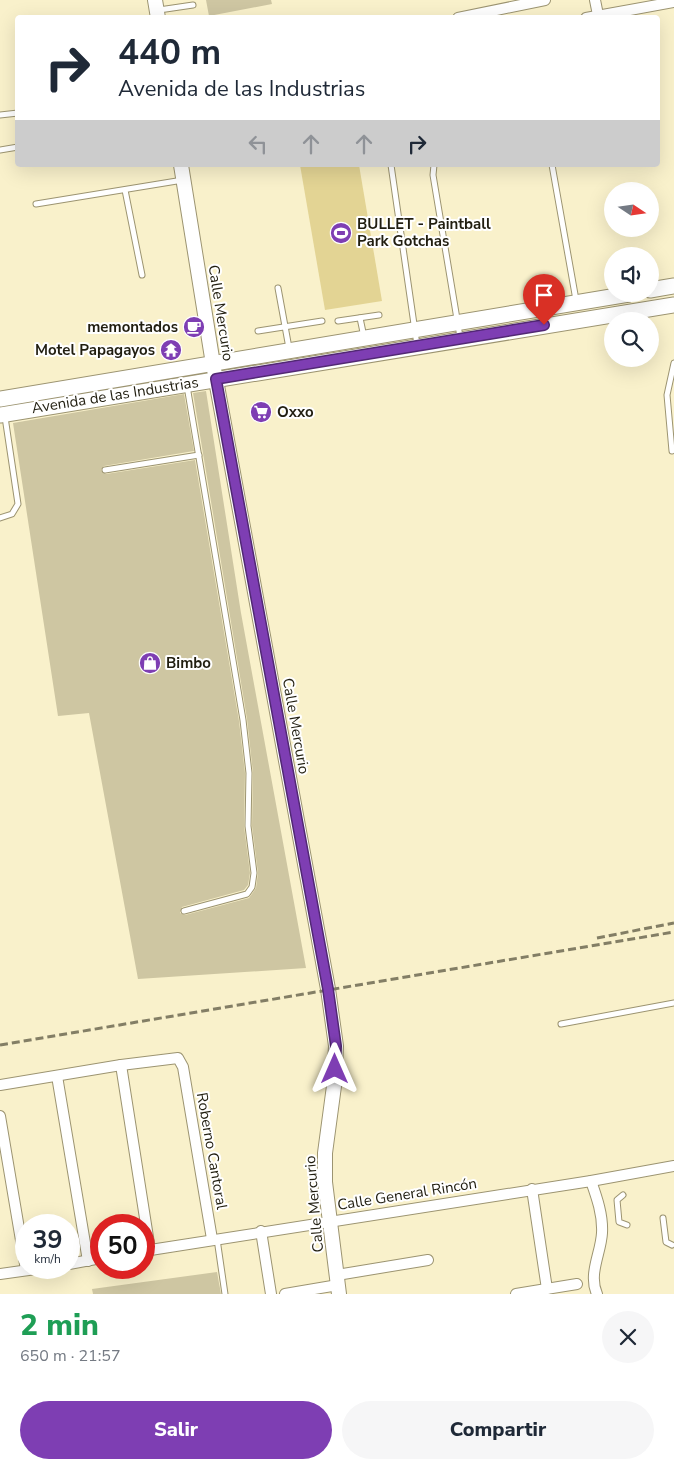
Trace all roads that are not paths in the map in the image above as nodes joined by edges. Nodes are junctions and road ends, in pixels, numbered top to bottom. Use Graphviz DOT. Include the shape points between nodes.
graph roads {
  1 [pos="545,0"];
  2 [pos="595,0"];
  3 [pos="674,2"];
  4 [pos="193,5"];
  5 [pos="157,9"];
  6 [pos="488,15"];
  7 [pos="598,15"];
  8 [pos="15,112"];
  9 [pos="0,115"];
  10 [pos="15,148"];
  11 [pos="0,150"];
  12 [pos="181,167"];
  13 [pos="391,167"];
  14 [pos="434,167"];
  15 [pos="552,167"];
  16 [pos="184,180"];
  17 [pos="125,190"];
  18 [pos="36,204"];
  19 [pos="142,276"];
  20 [pos="674,286"];
  21 [pos="278,288"];
  22 [pos="659,288"];
  23 [pos="604,298"];
  24 [pos="597,299"];
  25 [pos="576,302"];
  26 [pos="674,305"];
  27 [pos="379,315"];
  28 [pos="599,316"];
  29 [pos="360,318"];
  30 [pos="322,320"];
  31 [pos="338,321"];
  32 [pos="457,322"];
  33 [pos="285,327"];
  34 [pos="415,330"];
  35 [pos="258,331"];
  36 [pos="365,339"];
  37 [pos="460,339"];
  38 [pos="418,346"];
  39 [pos="290,351"];
  40 [pos="674,364"];
  41 [pos="214,371"];
  42 [pos="167,379"];
  43 [pos="186,383"];
  44 [pos="0,399"];
  45 [pos="2,414"];
  46 [pos="672,451"];
  47 [pos="199,455"];
  48 [pos="105,470"];
  49 [pos="0,518"];
  50 [pos="184,911"];
  51 [pos="674,1003"];
  52 [pos="561,1024"];
  53 [pos="121,1065"];
  54 [pos="57,1076"];
  55 [pos="0,1085"];
  56 [pos="0,1116"];
  57 [pos="674,1166"];
  58 [pos="591,1180"];
  59 [pos="532,1189"];
  60 [pos="623,1195"];
  61 [pos="17,1214"];
  62 [pos="142,1214"];
  63 [pos="663,1218"];
  64 [pos="330,1221"];
  65 [pos="627,1225"];
  66 [pos="261,1231"];
  67 [pos="215,1239"];
  68 [pos="672,1245"];
  69 [pos="155,1249"];
  70 [pos="428,1260"];
  71 [pos="88,1261"];
  72 [pos="80,1262"];
  73 [pos="15,1272"];
  74 [pos="0,1274"];
  75 [pos="577,1284"];
  76 [pos="338,1285"];
  77 [pos="547,1289"];
  78 [pos="226,1294"];
  79 [pos="271,1294"];
  80 [pos="285,1294"];
  81 [pos="516,1294"];
  82 [pos="597,1294"];
  1 -- 6 [label="street"];
  2 -- 7 [label="street"];
  3 -- 7 [label="street"];
  4 -- 5 [label="lane"];
  8 -- 9 [label="lane"];
  10 -- 11 [label="lane"];
  12 -- 16 [label="main road, Calle Mercurio"];
  13 -- 34 [label="lane"];
  14 -- 32 [label="lane"];
  15 -- 25 [label="lane"];
  16 -- 17 [label="lane"];
  16 -- 41 [label="main road, Calle Mercurio"];
  17 -- 18 [label="lane"];
  17 -- 19 [label="lane"];
  20 -- 22 [label="main road"];
  21 -- 33 [label="lane"];
  23 -- 24 [label="main road, Avenida de las Industrias"];
  24 -- 25 [label="main road, Avenida de las Industrias"];
  24 -- 28 [label="main road"];
  25 -- 32 [label="main road, Avenida de las Industrias"];
  26 -- 28 [label="main road, Avenida de las Industrias"];
  27 -- 29 [label="lane"];
  28 -- 37 [label="main road, Avenida de las Industrias"];
  29 -- 31 [label="lane"];
  29 -- 36 [label="lane"];
  30 -- 33 [label="lane"];
  32 -- 34 [label="main road, Avenida de las Industrias"];
  32 -- 37 [label="lane"];
  33 -- 35 [label="lane"];
  33 -- 39 [label="lane"];
  34 -- 36 [label="main road, Avenida de las Industrias"];
  34 -- 38 [label="lane"];
  36 -- 39 [label="main road, Avenida de las Industrias"];
  37 -- 38 [label="main road, Avenida de las Industrias"];
  38 -- 41 [label="main road, Avenida de las Industrias"];
  39 -- 41 [label="main road, Avenida de las Industrias"];
  40 -- 46 [label="lane" via="667,395"];
  41 -- 42 [label="main road, Avenida de las Industrias"];
  41 -- 43 [label="main road, Avenida de las Industrias"];
  41 -- 64 [label="main road, Calle Mercurio" via="336,1046 325,1153"];
  42 -- 43 [label="main road, Avenida de las Industrias"];
  42 -- 44 [label="main road, Avenida de las Industrias"];
  42 -- 45 [label="main road, Avenida de las Industrias"];
  43 -- 47 [label="lane"];
  45 -- 49 [label="lane" via="18,504 12,514"];
  47 -- 48 [label="lane"];
  47 -- 50 [label="lane" via="246,742 254,874 252,886 244,895"];
  51 -- 52 [label="lane"];
  53 -- 54 [label="street"];
  53 -- 62 [label="street"];
  53 -- 67 [label="street, Roberno Cantoral" via="176,1057 180,1060"];
  54 -- 55 [label="street"];
  54 -- 71 [label="street"];
  56 -- 61 [label="street"];
  57 -- 58 [label="street, Calle General Rincón"];
  58 -- 59 [label="street, Calle General Rincón"];
  58 -- 82 [label="street" via="602,1219 594,1281"];
  59 -- 64 [label="street, Calle General Rincón"];
  59 -- 77 [label="street"];
  60 -- 65 [label="lane" via="616,1202 621,1224"];
  63 -- 68 [label="lane" via="666,1242"];
  64 -- 66 [label="street, Calle General Rincón"];
  64 -- 76 [label="main road, Calle Mercurio"];
  66 -- 67 [label="street, Calle General Rincón"];
  66 -- 79 [label="street"];
  67 -- 69 [label="street, Calle General Rincón"];
  67 -- 78 [label="lane"];
  70 -- 76 [label="street"];
  71 -- 72 [label="street"];
  73 -- 74 [label="street"];
  75 -- 77 [label="street"];
  76 -- 80 [label="street"];
  77 -- 81 [label="street"];
}
